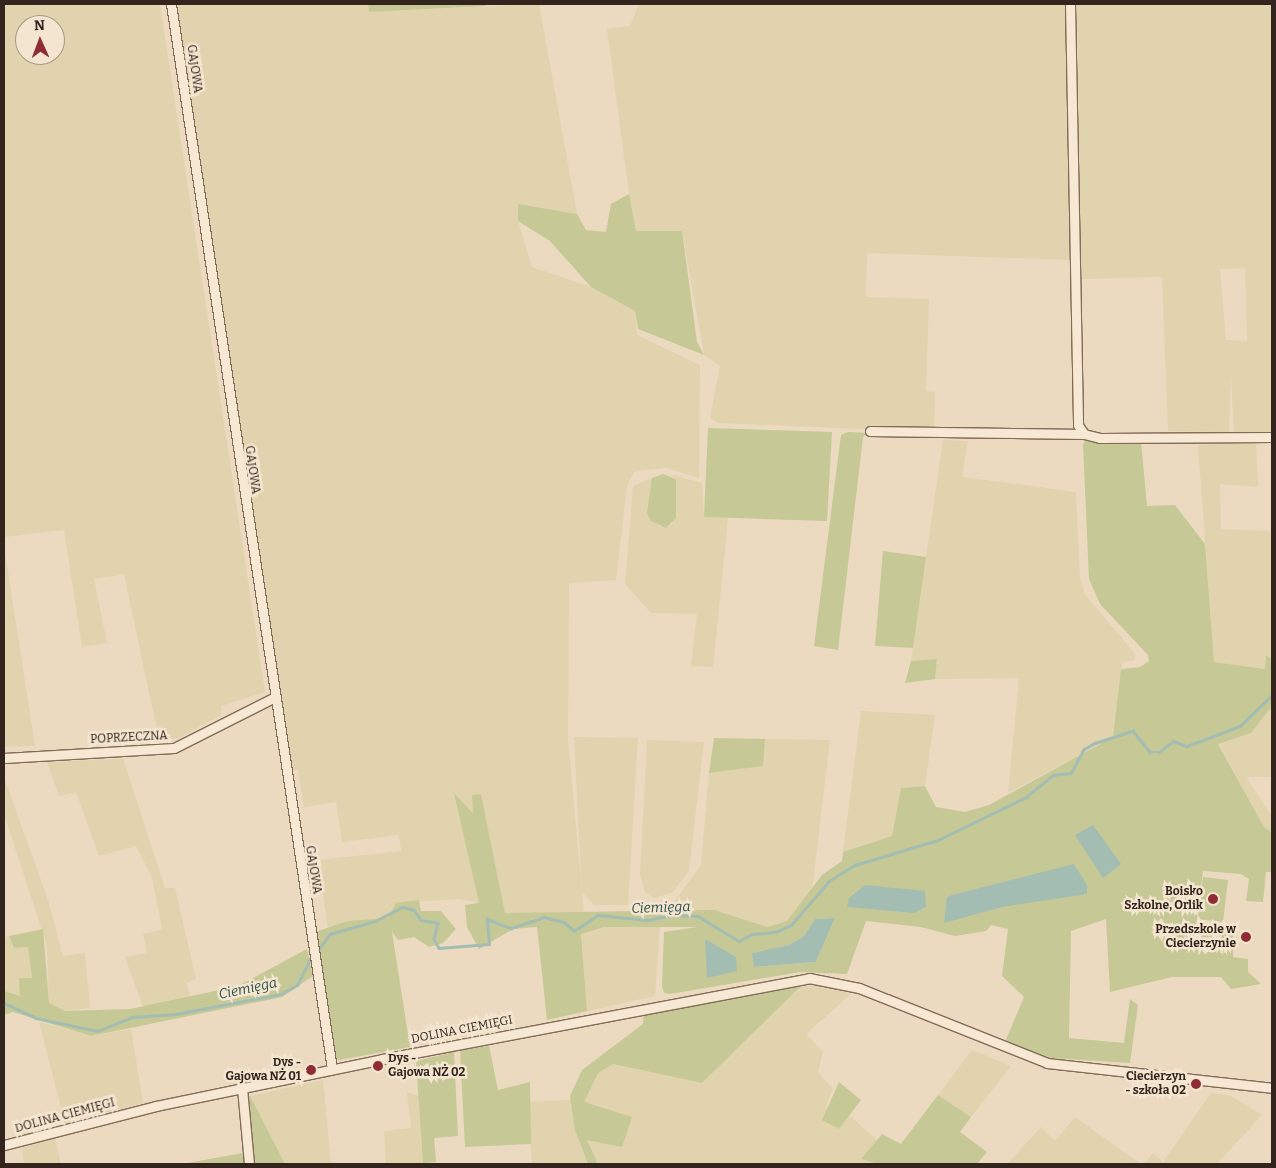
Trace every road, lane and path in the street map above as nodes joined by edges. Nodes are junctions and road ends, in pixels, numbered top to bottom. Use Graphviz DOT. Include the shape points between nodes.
graph roads {
  1 [pos="171,4"];
  2 [pos="1070,4"];
  3 [pos="870,431"];
  4 [pos="1084,434"];
  5 [pos="1272,437"];
  6 [pos="273,698"];
  7 [pos="4,758"];
  8 [pos="332,1070"];
  9 [pos="242,1088"];
  10 [pos="1272,1088"];
  11 [pos="4,1145"];
  12 [pos="249,1164"];
  1 -- 6 [label="street, GAJOWA"];
  2 -- 4 [label="street" via="1076,414"];
  3 -- 4 [label="street"];
  4 -- 5 [label="street"];
  6 -- 7 [label="street, POPRZECZNA" via="174,748"];
  6 -- 8 [label="street, GAJOWA"];
  8 -- 9 [label="street, DOLINA CIEMIĘGI"];
  8 -- 10 [label="street, DOLINA CIEMIĘGI" via="662,1002 790,980 829,979 1047,1063"];
  9 -- 11 [label="street, DOLINA CIEMIĘGI"];
  9 -- 12 [label="street"];
}
